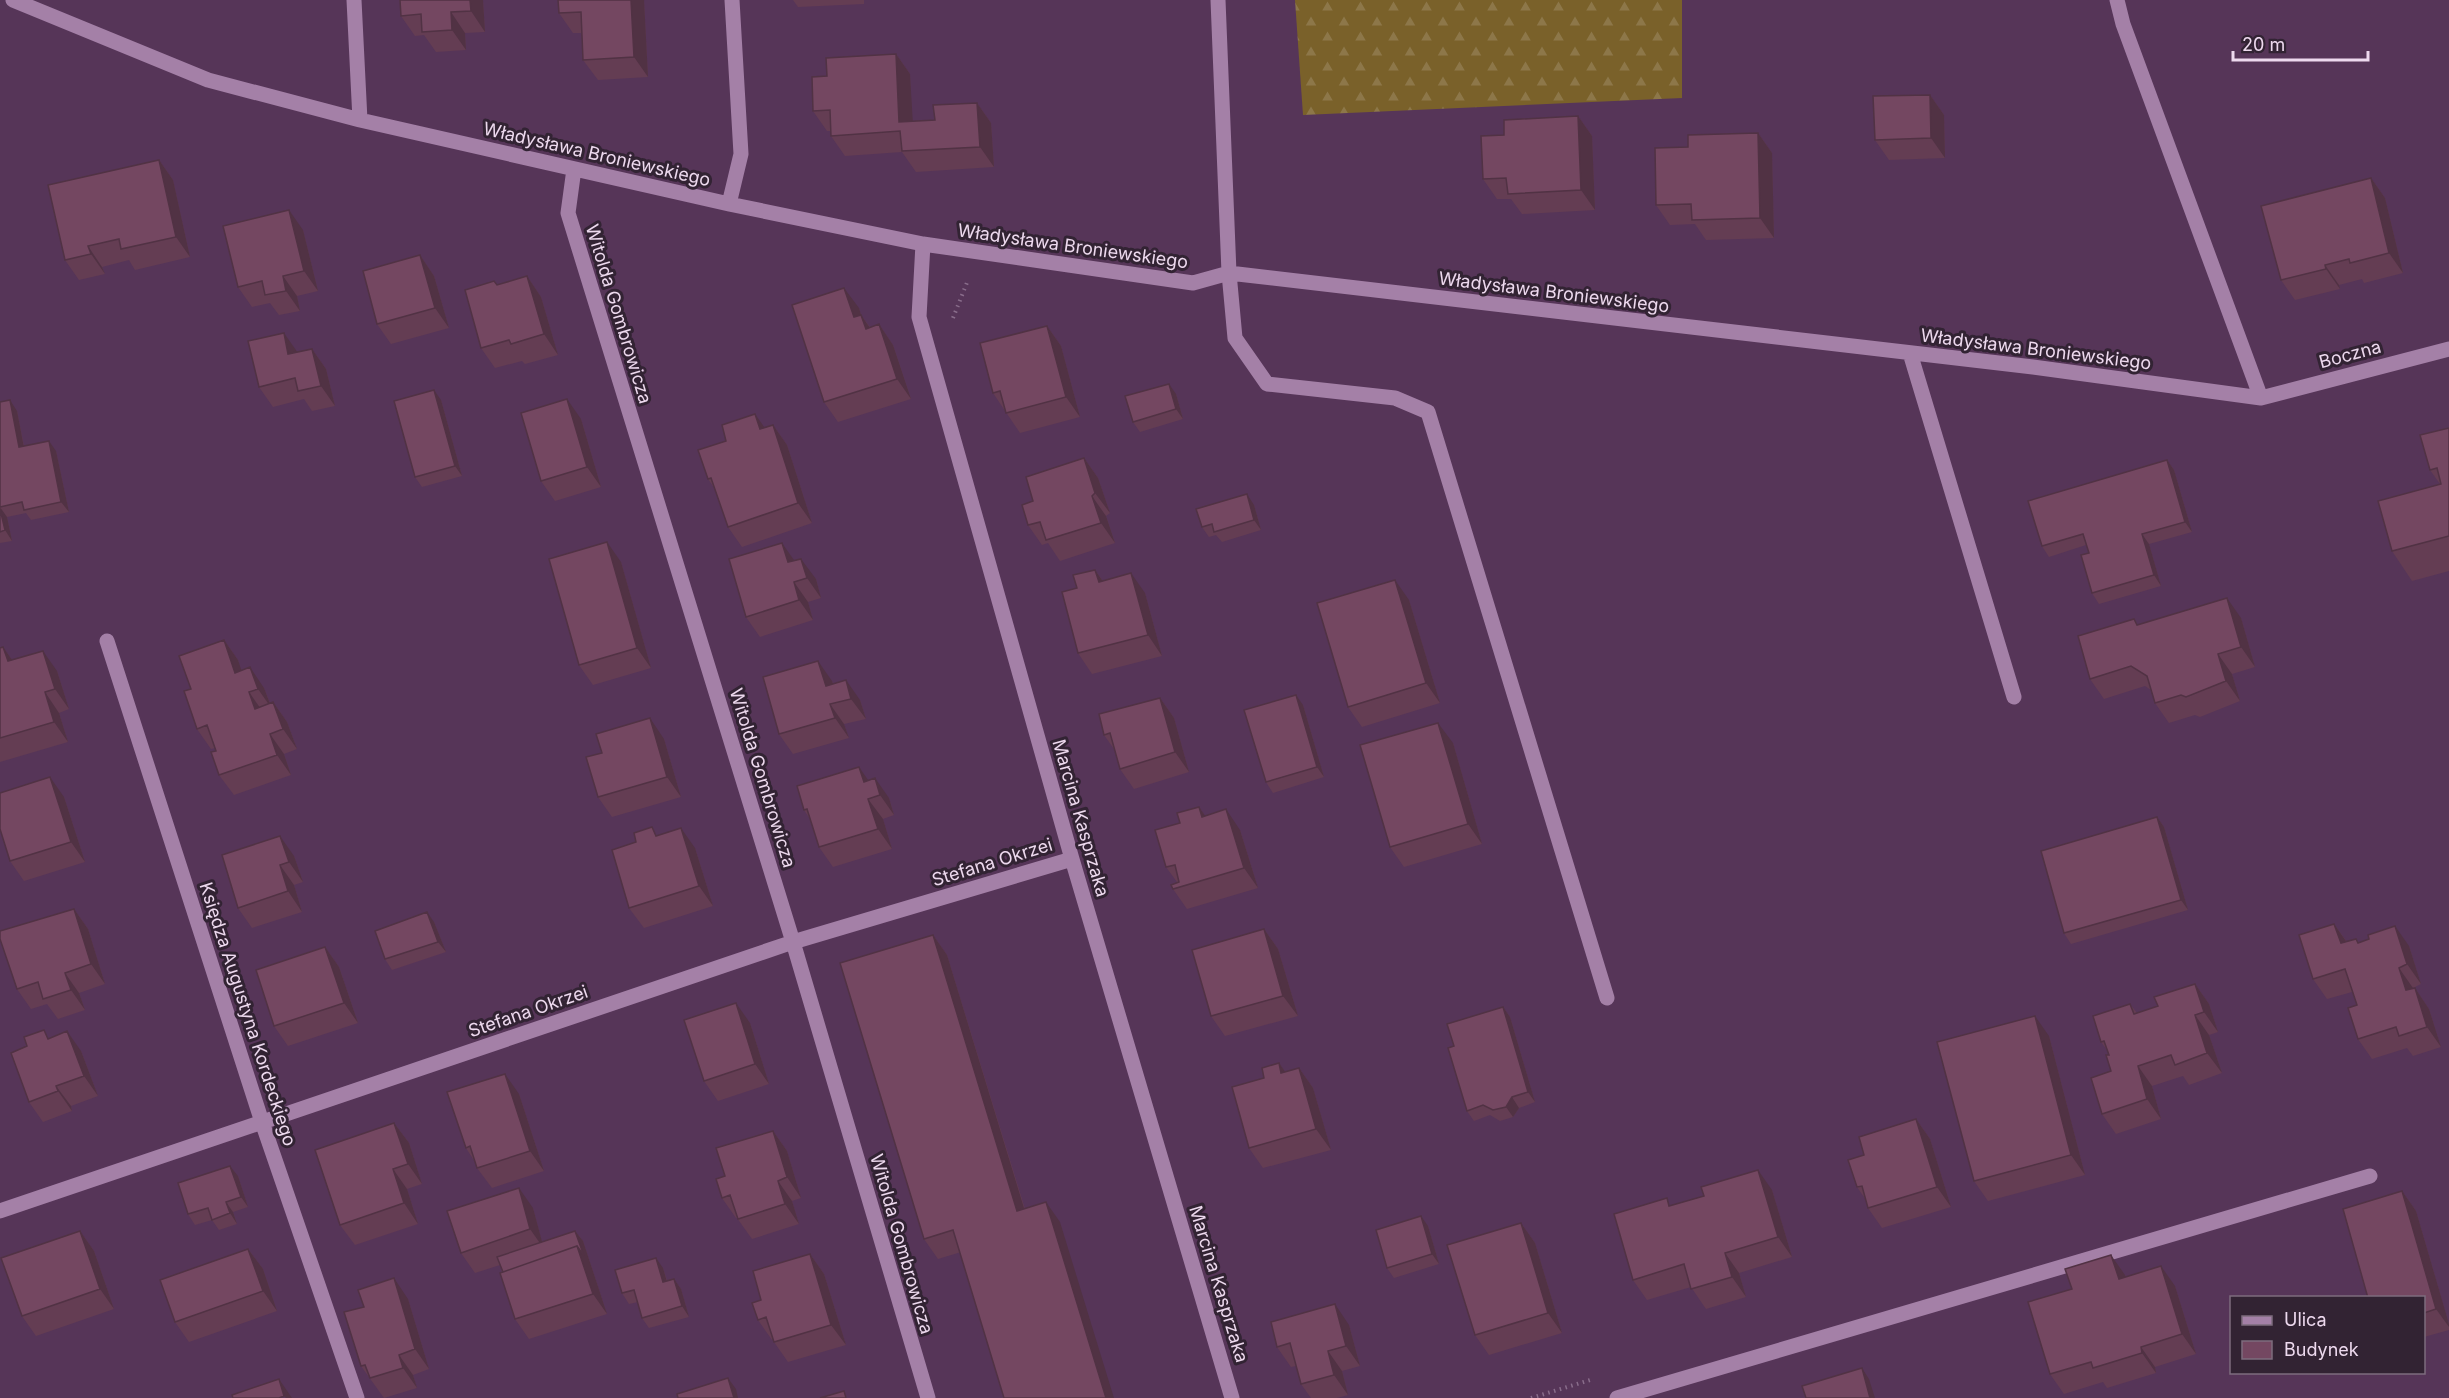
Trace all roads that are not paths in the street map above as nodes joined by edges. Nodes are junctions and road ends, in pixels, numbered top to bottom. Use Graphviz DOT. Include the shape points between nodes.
graph roads {
  1 [pos="13,0"];
  2 [pos="354,0"];
  3 [pos="732,0"];
  4 [pos="1218,0"];
  5 [pos="2117,0"];
  6 [pos="360,120"];
  7 [pos="574,170"];
  8 [pos="729,204"];
  9 [pos="923,244"];
  10 [pos="1229,273"];
  11 [pos="2449,349"];
  12 [pos="1911,353"];
  13 [pos="2261,398"];
  14 [pos="107,641"];
  15 [pos="2014,697"];
  16 [pos="1072,859"];
  17 [pos="793,942"];
  18 [pos="1607,998"];
  19 [pos="262,1122"];
  20 [pos="2370,1176"];
  21 [pos="0,1211"];
  22 [pos="357,1398"];
  23 [pos="927,1398"];
  24 [pos="1232,1398"];
  25 [pos="1617,1398"];
  1 -- 6 [label="street, Władysława Broniewskiego" via="208,80"];
  2 -- 6 [label="street"];
  3 -- 8 [label="street" via="741,154"];
  4 -- 10 [label="street"];
  5 -- 13 [label="street"];
  6 -- 7 [label="street, Władysława Broniewskiego"];
  7 -- 8 [label="street, Władysława Broniewskiego"];
  7 -- 17 [label="street, Witolda Gombrowicza" via="568,213"];
  8 -- 9 [label="street, Władysława Broniewskiego"];
  9 -- 10 [label="street, Władysława Broniewskiego" via="1193,283"];
  9 -- 16 [label="street, Marcina Kasprzaka" via="919,317"];
  10 -- 12 [label="street, Władysława Broniewskiego"];
  10 -- 18 [label="street" via="1235,338 1267,384 1395,398 1428,412"];
  11 -- 13 [label="street, Boczna"];
  12 -- 13 [label="street, Władysława Broniewskiego"];
  12 -- 15 [label="street"];
  14 -- 19 [label="street, Księdza Augustyna Kordeckiego"];
  16 -- 17 [label="street, Stefana Okrzei"];
  16 -- 24 [label="street, Marcina Kasprzaka"];
  17 -- 19 [label="street, Stefana Okrzei"];
  17 -- 23 [label="street, Witolda Gombrowicza"];
  19 -- 21 [label="street, Stefana Okrzei"];
  19 -- 22 [label="street, Księdza Augustyna Kordeckiego"];
  20 -- 25 [label="street"];
}
